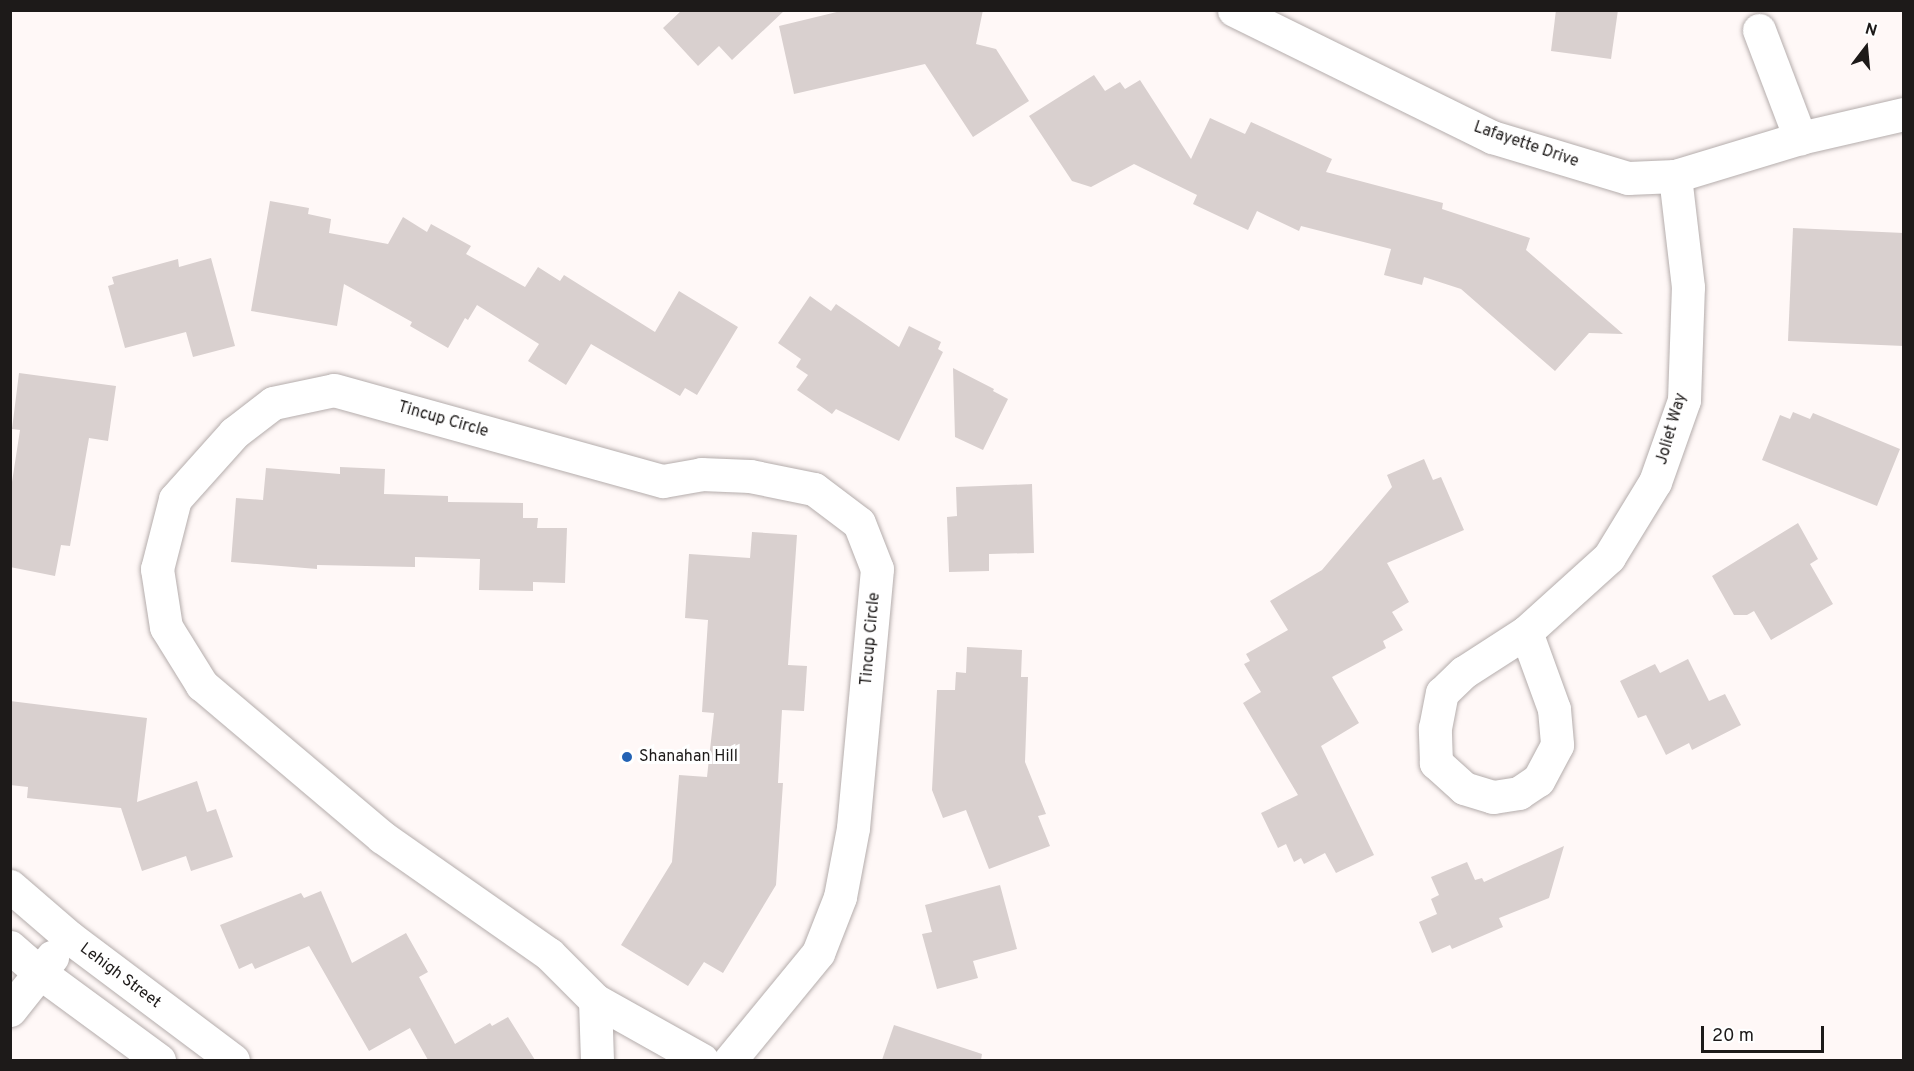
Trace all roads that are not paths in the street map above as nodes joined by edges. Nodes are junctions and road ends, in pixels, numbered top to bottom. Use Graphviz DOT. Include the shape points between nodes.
graph roads {
  1 [pos="1234,10"];
  2 [pos="1759,30"];
  3 [pos="1904,114"];
  4 [pos="1800,138"];
  5 [pos="1674,176"];
  6 [pos="1526,632"];
  7 [pos="10,886"];
  8 [pos="69,937"];
  9 [pos="10,947"];
  10 [pos="39,972"];
  11 [pos="595,1000"];
  12 [pos="10,1010"];
  13 [pos="159,1060"];
  14 [pos="233,1060"];
  15 [pos="597,1060"];
  16 [pos="702,1060"];
  17 [pos="730,1060"];
  1 -- 5 [label="street, Lafayette Drive" via="1492,137 1628,178"];
  2 -- 4 [label="street"];
  3 -- 4 [label="street, Lafayette Drive"];
  4 -- 5 [label="street, Lafayette Drive"];
  5 -- 6 [label="street, Joliet Way" via="1688,287 1684,400 1655,482 1609,557"];
  6 -- 6 [label="street, Joliet Way" via="1464,672 1442,693 1435,728 1436,763 1464,788 1493,796 1519,792 1538,780 1557,745 1554,709"];
  7 -- 8 [label="street, Lehigh Street"];
  8 -- 10 [label="street"];
  8 -- 14 [label="street, Lehigh Street"];
  9 -- 10 [label="street"];
  10 -- 12 [label="street"];
  10 -- 13 [label="street"];
  11 -- 15 [label="street"];
  11 -- 16 [label="street, Tincup Circle"];
  11 -- 17 [label="street, Tincup Circle" via="549,954 382,837 202,685 166,627 157,569 175,499 234,433 273,403 334,390 663,482 701,474 750,476 814,489 859,523 878,569 853,828 840,897 818,953"];
}
